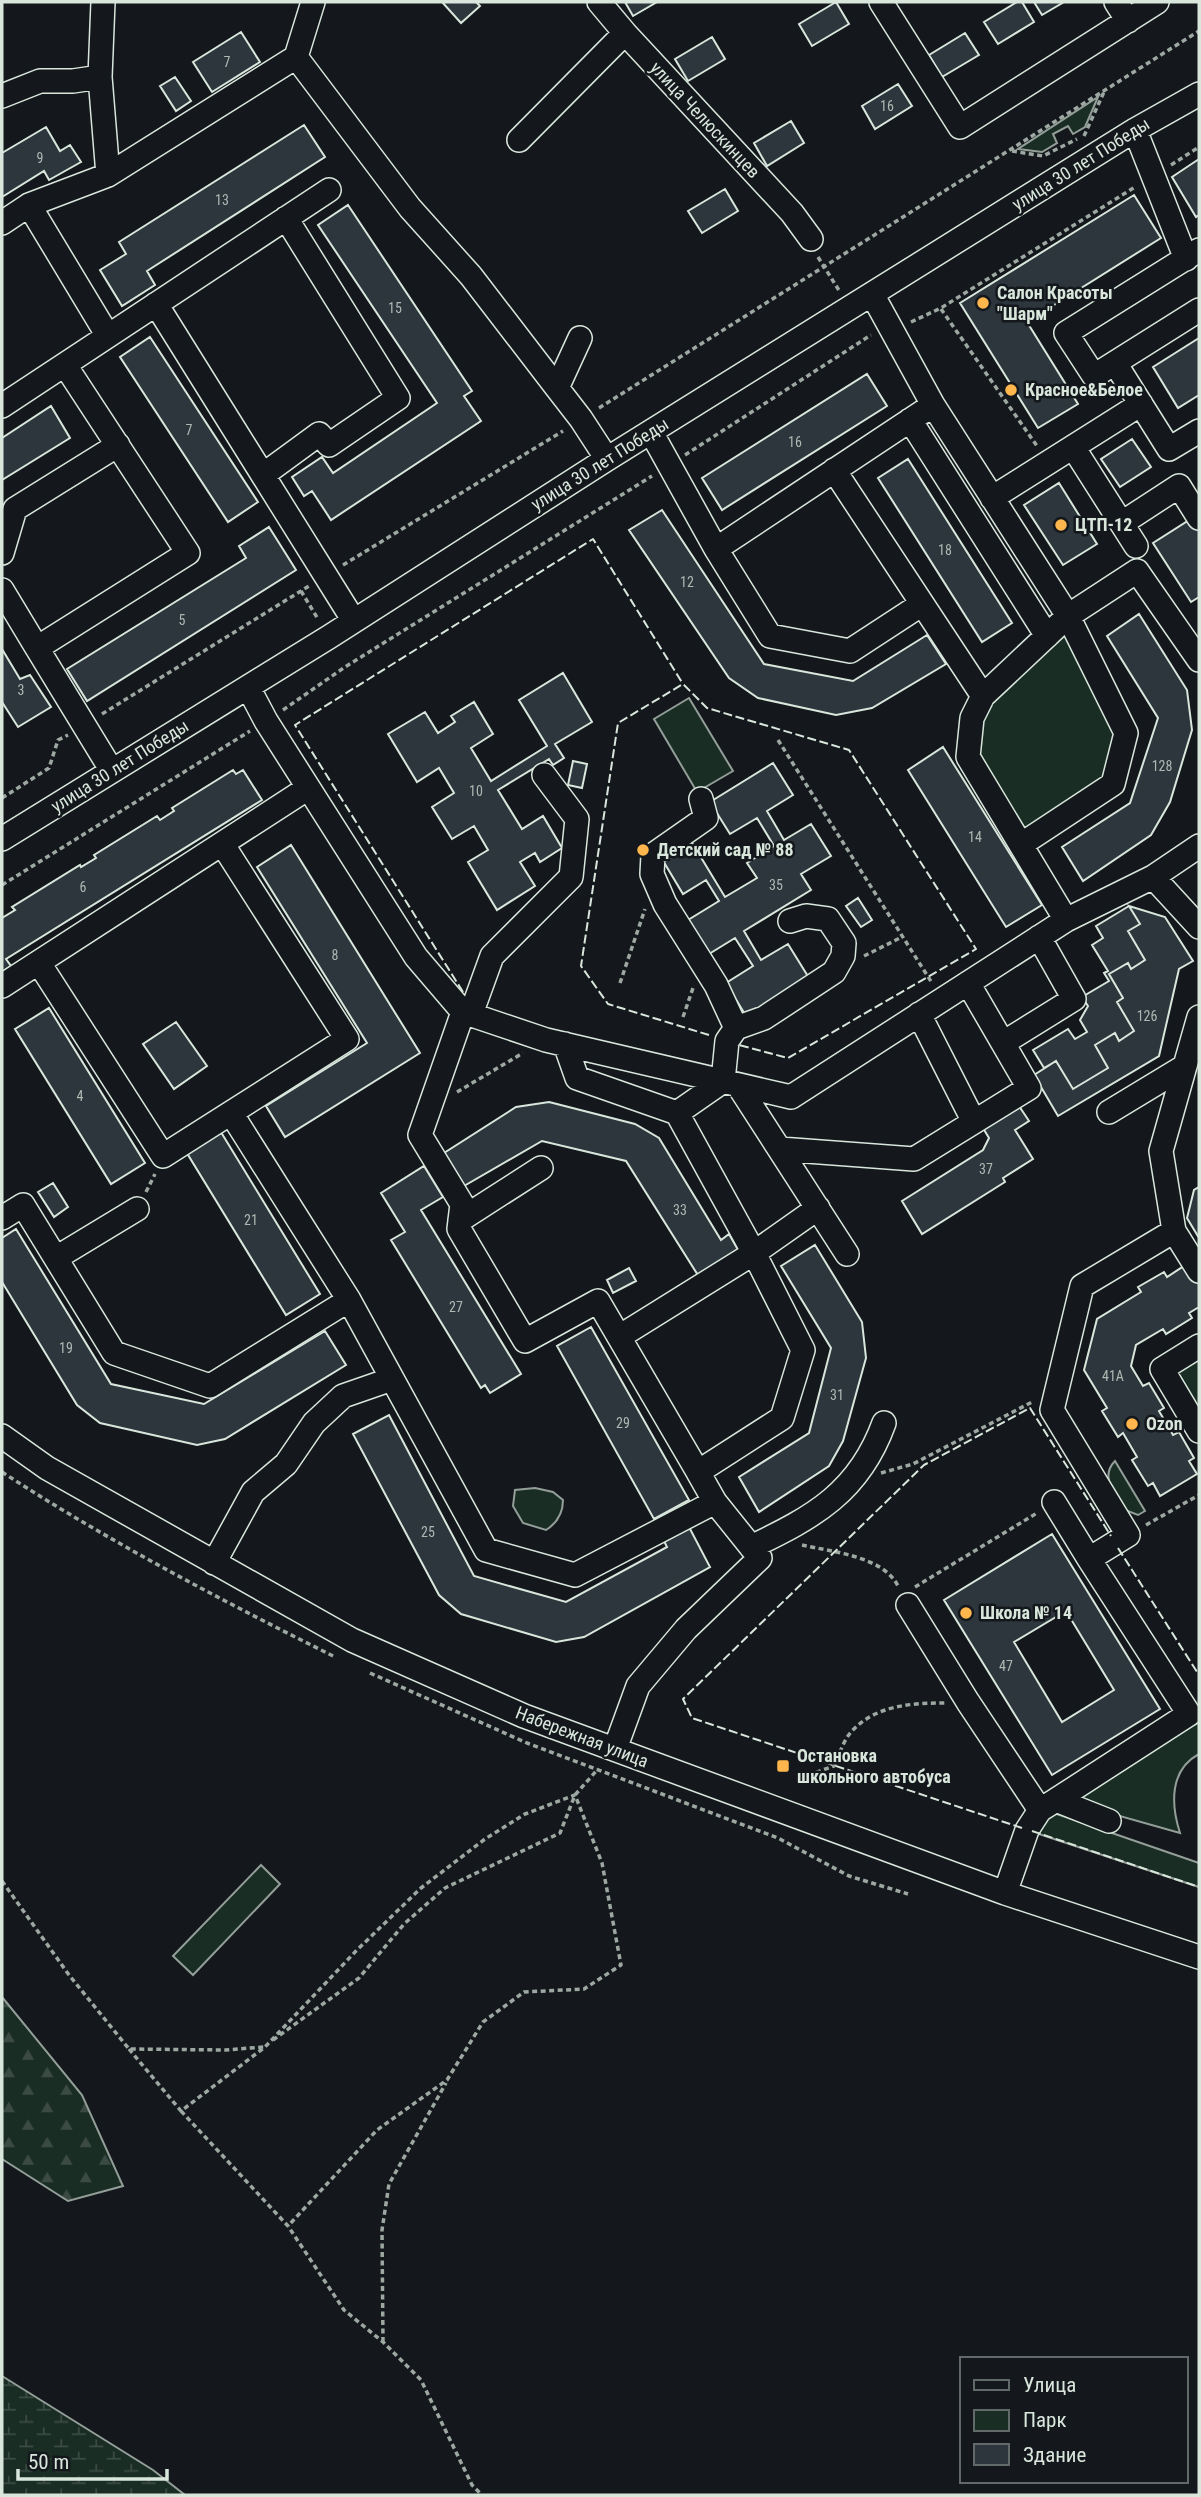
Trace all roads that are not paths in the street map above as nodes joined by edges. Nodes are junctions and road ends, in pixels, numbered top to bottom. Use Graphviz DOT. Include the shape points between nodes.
graph roads {
  1 [pos="103,2"];
  2 [pos="313,2"];
  3 [pos="599,2"];
  4 [pos="881,2"];
  5 [pos="1157,2"];
  6 [pos="1122,12"];
  7 [pos="625,33"];
  8 [pos="296,57"];
  9 [pos="100,78"];
  10 [pos="5,87"];
  11 [pos="1199,94"];
  12 [pos="1135,130"];
  13 [pos="519,140"];
  14 [pos="107,175"];
  15 [pos="329,190"];
  16 [pos="29,205"];
  17 [pos="286,218"];
  18 [pos="2,223"];
  19 [pos="811,239"];
  20 [pos="1193,254"];
  21 [pos="872,293"];
  22 [pos="156,304"];
  23 [pos="1199,310"];
  24 [pos="108,336"];
  25 [pos="580,338"];
  26 [pos="1115,363"];
  27 [pos="65,365"];
  28 [pos="557,388"];
  29 [pos="1140,404"];
  30 [pos="933,405"];
  31 [pos="2,406"];
  32 [pos="910,420"];
  33 [pos="1199,431"];
  34 [pos="651,432"];
  35 [pos="118,446"];
  36 [pos="1073,447"];
  37 [pos="607,459"];
  38 [pos="834,470"];
  39 [pos="263,475"];
  40 [pos="992,498"];
  41 [pos="1199,518"];
  42 [pos="1122,523"];
  43 [pos="1136,546"];
  44 [pos="716,549"];
  45 [pos="2,553"];
  46 [pos="2,590"];
  47 [pos="922,604"];
  48 [pos="1068,616"];
  49 [pos="354,621"];
  50 [pos="1047,636"];
  51 [pos="37,648"];
  52 [pos="1197,652"];
  53 [pos="248,687"];
  54 [pos="983,696"];
  55 [pos="112,771"];
  56 [pos="544,775"];
  57 [pos="308,788"];
  58 [pos="701,799"];
  59 [pos="2,839"];
  60 [pos="1022,844"];
  61 [pos="223,845"];
  62 [pos="1199,846"];
  63 [pos="1153,877"];
  64 [pos="1066,920"];
  65 [pos="790,921"];
  66 [pos="1199,927"];
  67 [pos="1039,937"];
  68 [pos="38,963"];
  69 [pos="968,983"];
  70 [pos="2,986"];
  71 [pos="467,1013"];
  72 [pos="919,1014"];
  73 [pos="1199,1017"];
  74 [pos="736,1028"];
  75 [pos="555,1042"];
  76 [pos="1003,1043"];
  77 [pos="1185,1066"];
  78 [pos="730,1083"];
  79 [pos="1109,1112"];
  80 [pos="231,1113"];
  81 [pos="677,1113"];
  82 [pos="974,1122"];
  83 [pos="780,1149"];
  84 [pos="541,1168"];
  85 [pos="818,1208"];
  86 [pos="137,1209"];
  87 [pos="2,1217"];
  88 [pos="460,1220"];
  89 [pos="1174,1231"];
  90 [pos="754,1253"];
  91 [pos="848,1254"];
  92 [pos="56,1258"];
  93 [pos="1199,1271"];
  94 [pos="349,1300"];
  95 [pos="618,1337"];
  96 [pos="1199,1346"];
  97 [pos="392,1379"];
  98 [pos="884,1423"];
  99 [pos="1199,1431"];
  100 [pos="2,1436"];
  101 [pos="698,1472"];
  102 [pos="715,1502"];
  103 [pos="1054,1502"];
  104 [pos="761,1543"];
  105 [pos="1089,1559"];
  106 [pos="214,1563"];
  107 [pos="905,1600"];
  108 [pos="615,1749"];
  109 [pos="1048,1805"];
  110 [pos="1108,1821"];
  111 [pos="1005,1893"];
  112 [pos="1199,1957"];
  1 -- 9 [label="street"];
  2 -- 8 [label="street"];
  3 -- 7 [label="street, улица Челюскинцев"];
  4 -- 6 [label="street" via="960,127"];
  5 -- 6 [label="street"];
  7 -- 13 [label="street"];
  7 -- 19 [label="street, улица Челюскинцев"];
  8 -- 14 [label="street"];
  8 -- 28 [label="street" via="410,208 471,276"];
  9 -- 10 [label="street"];
  9 -- 14 [label="street"];
  11 -- 12 [label="street, улица 30 лет Победы"];
  12 -- 20 [label="street" via="1152,177"];
  12 -- 21 [label="street, улица 30 лет Победы"];
  14 -- 16 [label="street"];
  15 -- 17 [label="street"];
  16 -- 18 [label="street"];
  16 -- 24 [label="street"];
  17 -- 22 [label="street"];
  17 -- 39 [label="street" via="398,398 329,445 320,434"];
  20 -- 26 [label="street" via="1066,333 1094,376"];
  21 -- 30 [label="street" via="881,333"];
  21 -- 34 [label="street, улица 30 лет Победы"];
  22 -- 24 [label="street"];
  22 -- 39 [label="street"];
  23 -- 26 [label="street"];
  24 -- 27 [label="street"];
  25 -- 28 [label="street"];
  26 -- 29 [label="street"];
  27 -- 31 [label="street"];
  27 -- 35 [label="street"];
  28 -- 37 [label="street"];
  29 -- 33 [label="street" via="1169,449"];
  29 -- 36 [label="street"];
  30 -- 32 [label="street"];
  30 -- 40 [label="street"];
  32 -- 38 [label="street"];
  32 -- 50 [label="street"];
  34 -- 37 [label="street, улица 30 лет Победы"];
  34 -- 44 [label="street"];
  35 -- 45 [label="street" via="15,509"];
  35 -- 51 [label="street" via="188,553"];
  36 -- 40 [label="street"];
  36 -- 42 [label="street"];
  37 -- 49 [label="street, улица 30 лет Победы"];
  38 -- 44 [label="street"];
  38 -- 47 [label="street"];
  39 -- 49 [label="street"];
  40 -- 48 [label="street"];
  41 -- 42 [label="street" via="1179,486"];
  42 -- 43 [label="street"];
  44 -- 47 [label="street" via="770,636 850,651"];
  46 -- 51 [label="street"];
  47 -- 54 [label="street"];
  48 -- 50 [label="street"];
  48 -- 52 [label="street" via="1137,571"];
  48 -- 60 [label="street" via="1126,733 1113,785"];
  49 -- 53 [label="street, улица 30 лет Победы"];
  50 -- 54 [label="street"];
  51 -- 55 [label="street"];
  53 -- 55 [label="street, улица 30 лет Победы"];
  53 -- 57 [label="street"];
  54 -- 60 [label="street" via="972,718 968,757"];
  55 -- 59 [label="street, улица 30 лет Победы"];
  56 -- 71 [label="street" via="577,819 571,877 492,956"];
  57 -- 61 [label="street"];
  57 -- 71 [label="street" via="416,957"];
  58 -- 74 [label="street" via="706,818 653,855 652,874"];
  60 -- 64 [label="street"];
  61 -- 68 [label="street"];
  61 -- 80 [label="street" via="347,1039"];
  62 -- 63 [label="street"];
  63 -- 64 [label="street"];
  63 -- 66 [label="street"];
  64 -- 67 [label="street"];
  65 -- 74 [label="street" via="806,916 828,919 845,943 843,957 834,972 764,1018"];
  67 -- 69 [label="street"];
  67 -- 76 [label="street" via="1074,999"];
  68 -- 70 [label="street"];
  68 -- 80 [label="street" via="163,1156"];
  69 -- 72 [label="street"];
  69 -- 76 [label="street"];
  71 -- 75 [label="street"];
  71 -- 88 [label="street" via="420,1135 462,1204"];
  72 -- 78 [label="street" via="791,1097"];
  72 -- 82 [label="street"];
  73 -- 77 [label="street"];
  74 -- 78 [label="street" via="727,1041"];
  75 -- 78 [label="street"];
  75 -- 81 [label="street" via="577,1078"];
  76 -- 82 [label="street" via="1029,1088"];
  77 -- 79 [label="street"];
  77 -- 89 [label="street" via="1161,1151"];
  78 -- 81 [label="street"];
  78 -- 83 [label="street"];
  80 -- 94 [label="street"];
  81 -- 90 [label="street"];
  82 -- 83 [label="street" via="914,1159"];
  83 -- 85 [label="street"];
  84 -- 88 [label="street"];
  85 -- 90 [label="street"];
  85 -- 91 [label="street"];
  86 -- 92 [label="street"];
  87 -- 92 [label="street" via="23,1205"];
  88 -- 95 [label="street" via="459,1229 525,1341 597,1301"];
  89 -- 93 [label="street"];
  89 -- 105 [label="street" via="1082,1286 1052,1409 1128,1535"];
  90 -- 95 [label="street"];
  90 -- 101 [label="street" via="803,1350 782,1418"];
  92 -- 94 [label="street" via="114,1353 210,1386"];
  94 -- 97 [label="street"];
  95 -- 101 [label="street"];
  96 -- 99 [label="street" via="1162,1369"];
  97 -- 102 [label="street" via="486,1550 575,1575"];
  97 -- 106 [label="street" via="344,1396 314,1423 286,1464 253,1492"];
  98 -- 104 [label="street" via="862,1469 824,1508"];
  100 -- 106 [label="street, Набережная улица" via="47,1468"];
  101 -- 102 [label="street"];
  102 -- 104 [label="street"];
  103 -- 105 [label="street"];
  104 -- 108 [label="street" via="760,1558 686,1629 638,1686"];
  105 -- 109 [label="street" via="1189,1714"];
  106 -- 108 [label="street, Набережная улица" via="352,1640 524,1716"];
  107 -- 109 [label="street" via="968,1702"];
  108 -- 111 [label="street, Набережная улица"];
  109 -- 110 [label="street"];
  109 -- 111 [label="street" via="1027,1830"];
  111 -- 112 [label="street, Набережная улица"];
}
